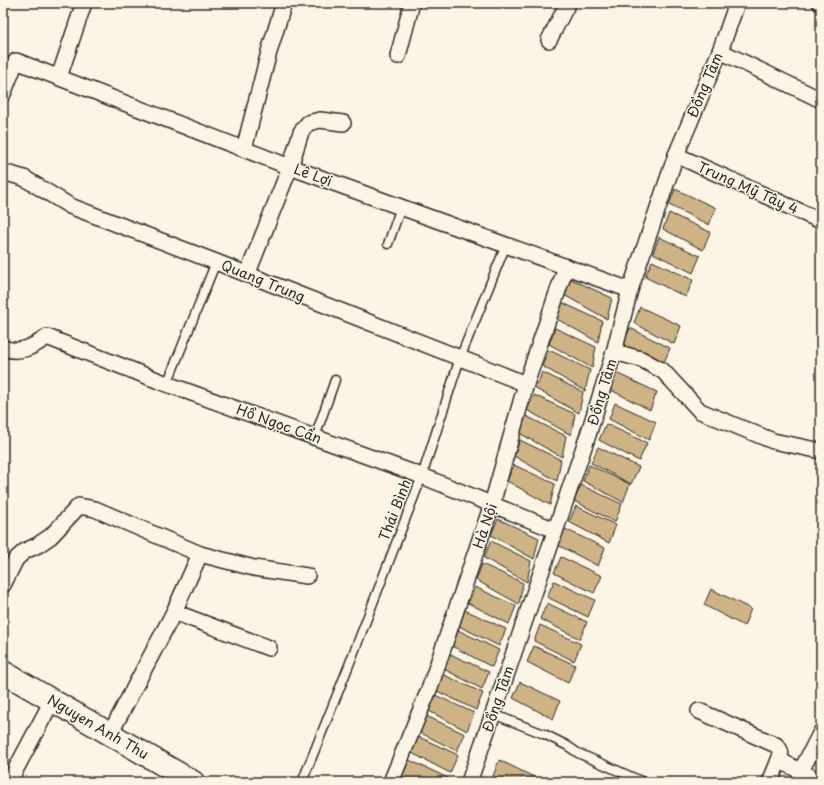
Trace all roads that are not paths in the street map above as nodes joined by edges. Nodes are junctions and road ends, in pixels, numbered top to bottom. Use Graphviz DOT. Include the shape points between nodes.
graph roads {
  1 [pos="84,3"];
  2 [pos="284,3"];
  3 [pos="412,3"];
  4 [pos="568,3"];
  5 [pos="737,3"];
  6 [pos="549,40"];
  7 [pos="720,51"];
  8 [pos="398,56"];
  9 [pos="59,77"];
  10 [pos="3,94"];
  11 [pos="821,100"];
  12 [pos="343,123"];
  13 [pos="244,149"];
  14 [pos="676,155"];
  15 [pos="290,167"];
  16 [pos="3,172"];
  17 [pos="401,207"];
  18 [pos="821,221"];
  19 [pos="388,244"];
  20 [pos="506,245"];
  21 [pos="216,262"];
  22 [pos="566,267"];
  23 [pos="247,275"];
  24 [pos="630,290"];
  25 [pos="3,348"];
  26 [pos="614,352"];
  27 [pos="460,358"];
  28 [pos="335,380"];
  29 [pos="167,384"];
  30 [pos="526,384"];
  31 [pos="315,437"];
  32 [pos="821,451"];
  33 [pos="422,476"];
  34 [pos="492,504"];
  35 [pos="555,530"];
  36 [pos="200,554"];
  37 [pos="307,576"];
  38 [pos="3,585"];
  39 [pos="174,612"];
  40 [pos="269,648"];
  41 [pos="3,672"];
  42 [pos="52,701"];
  43 [pos="699,711"];
  44 [pos="493,714"];
  45 [pos="821,732"];
  46 [pos="110,734"];
  47 [pos="779,760"];
  48 [pos="801,771"];
  49 [pos="9,782"];
  50 [pos="193,782"];
  51 [pos="302,782"];
  52 [pos="391,782"];
  53 [pos="469,782"];
  54 [pos="643,782"];
  55 [pos="770,782"];
  56 [pos="821,782"];
  1 -- 9 [label="street"];
  2 -- 13 [label="street"];
  3 -- 8 [label="street"];
  4 -- 6 [label="street"];
  5 -- 7 [label="street, Đồng Tâm"];
  7 -- 11 [label="street"];
  7 -- 14 [label="street, Đồng Tâm"];
  9 -- 10 [label="street, Lê Lợi" via="16,61"];
  9 -- 13 [label="street, Lê Lợi"];
  12 -- 15 [label="street" via="320,120 308,123 301,132"];
  13 -- 15 [label="street, Lê Lợi"];
  14 -- 18 [label="street, Trung Mỹ Tây 4"];
  14 -- 24 [label="street, Đồng Tâm"];
  15 -- 17 [label="street, Lê Lợi"];
  15 -- 23 [label="street"];
  16 -- 21 [label="street, Quang Trung" via="24,178 70,206"];
  17 -- 19 [label="lane"];
  17 -- 20 [label="street, Lê Lợi"];
  20 -- 22 [label="street, Lê Lợi"];
  20 -- 27 [label="lane, Thái Bình"];
  21 -- 23 [label="street, Quang Trung"];
  21 -- 29 [label="lane"];
  22 -- 24 [label="street, Lê Lợi"];
  22 -- 30 [label="street, Hà Nội"];
  23 -- 27 [label="street, Quang Trung"];
  24 -- 26 [label="street, Đồng Tâm"];
  25 -- 29 [label="street, Hồ Ngọc Cẩn" via="10,351 31,348 46,337"];
  26 -- 32 [label="street" via="641,359 663,371 700,411 773,441"];
  26 -- 35 [label="street, Đồng Tâm"];
  27 -- 30 [label="street, Quang Trung"];
  27 -- 33 [label="lane, Thái Bình"];
  28 -- 31 [label="lane"];
  29 -- 31 [label="street, Hồ Ngọc Cẩn"];
  30 -- 34 [label="street, Hà Nội"];
  31 -- 33 [label="street, Hồ Ngọc Cẩn"];
  33 -- 34 [label="street, Hồ Ngọc Cẩn"];
  33 -- 51 [label="lane, Thái Bình"];
  34 -- 35 [label="street, Hồ Ngọc Cẩn"];
  34 -- 52 [label="street, Hà Nội" via="430,687"];
  35 -- 44 [label="street, Đồng Tâm"];
  36 -- 37 [label="street" via="254,568"];
  36 -- 38 [label="street" via="95,509 79,506 50,536 16,559"];
  36 -- 39 [label="street"];
  39 -- 40 [label="street"];
  39 -- 46 [label="street"];
  41 -- 42 [label="main road, Nguyen Anh Thu"];
  42 -- 46 [label="main road, Nguyen Anh Thu"];
  42 -- 49 [label="street"];
  43 -- 47 [label="street" via="776,745 781,754"];
  44 -- 53 [label="street, Đồng Tâm"];
  44 -- 54 [label="lane" via="544,734 578,753"];
  45 -- 48 [label="street"];
  46 -- 50 [label="main road, Nguyen Anh Thu"];
  47 -- 48 [label="street"];
  47 -- 55 [label="street"];
  48 -- 56 [label="street"];
}
